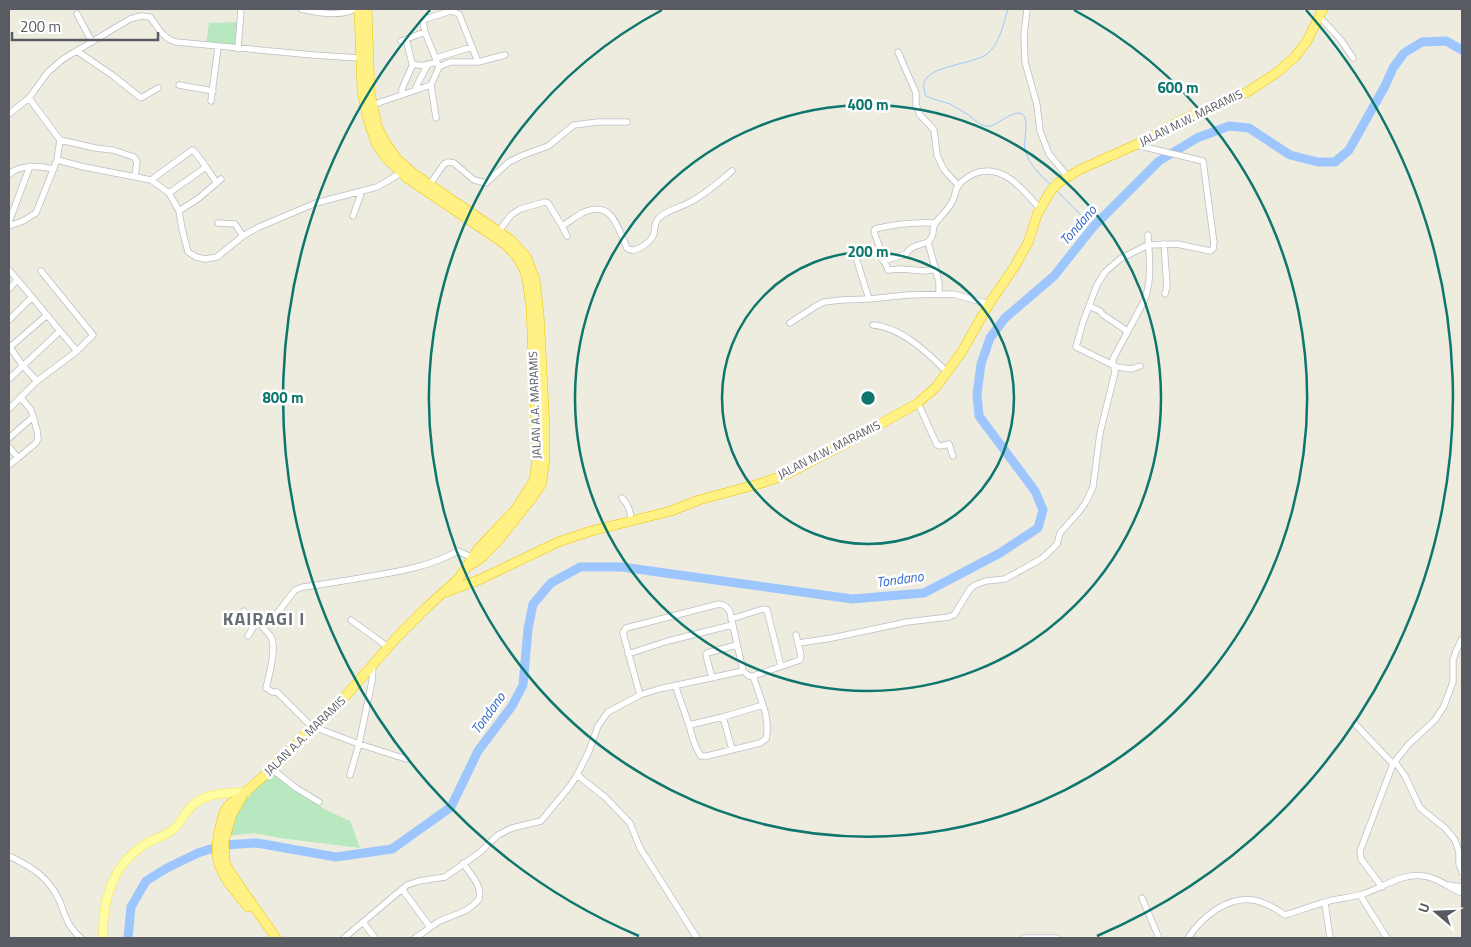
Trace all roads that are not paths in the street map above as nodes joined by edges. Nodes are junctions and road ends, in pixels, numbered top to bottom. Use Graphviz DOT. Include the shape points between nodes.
graph roads {
  1 [pos="241,9"];
  2 [pos="301,9"];
  3 [pos="357,9"];
  4 [pos="367,9"];
  5 [pos="1027,9"];
  6 [pos="1321,12"];
  7 [pos="77,14"];
  8 [pos="425,32"];
  9 [pos="92,42"];
  10 [pos="218,47"];
  11 [pos="472,47"];
  12 [pos="238,48"];
  13 [pos="77,51"];
  14 [pos="898,52"];
  15 [pos="505,55"];
  16 [pos="360,58"];
  17 [pos="1353,58"];
  18 [pos="437,62"];
  19 [pos="478,62"];
  20 [pos="413,64"];
  21 [pos="428,64"];
  22 [pos="179,85"];
  23 [pos="431,85"];
  24 [pos="158,88"];
  25 [pos="416,90"];
  26 [pos="213,91"];
  27 [pos="402,94"];
  28 [pos="29,98"];
  29 [pos="211,101"];
  30 [pos="372,105"];
  31 [pos="9,114"];
  32 [pos="436,118"];
  33 [pos="627,122"];
  34 [pos="60,140"];
  35 [pos="1135,145"];
  36 [pos="58,160"];
  37 [pos="30,166"];
  38 [pos="206,167"];
  39 [pos="54,168"];
  40 [pos="732,171"];
  41 [pos="401,173"];
  42 [pos="9,174"];
  43 [pos="135,176"];
  44 [pos="1068,177"];
  45 [pos="151,180"];
  46 [pos="430,184"];
  47 [pos="958,185"];
  48 [pos="362,191"];
  49 [pos="169,193"];
  50 [pos="1040,208"];
  51 [pos="179,211"];
  52 [pos="353,216"];
  53 [pos="218,223"];
  54 [pos="935,223"];
  55 [pos="9,224"];
  56 [pos="562,226"];
  57 [pos="499,231"];
  58 [pos="1148,235"];
  59 [pos="243,236"];
  60 [pos="567,236"];
  61 [pos="928,242"];
  62 [pos="1164,244"];
  63 [pos="1148,245"];
  64 [pos="857,261"];
  65 [pos="883,261"];
  66 [pos="936,269"];
  67 [pos="9,270"];
  68 [pos="41,271"];
  69 [pos="17,280"];
  70 [pos="9,289"];
  71 [pos="939,294"];
  72 [pos="1165,294"];
  73 [pos="32,298"];
  74 [pos="869,299"];
  75 [pos="989,304"];
  76 [pos="1089,306"];
  77 [pos="47,314"];
  78 [pos="9,320"];
  79 [pos="790,323"];
  80 [pos="873,325"];
  81 [pos="60,331"];
  82 [pos="1127,332"];
  83 [pos="9,347"];
  84 [pos="77,351"];
  85 [pos="23,366"];
  86 [pos="1113,366"];
  87 [pos="1140,366"];
  88 [pos="947,372"];
  89 [pos="9,379"];
  90 [pos="38,381"];
  91 [pos="20,398"];
  92 [pos="918,403"];
  93 [pos="9,408"];
  94 [pos="33,417"];
  95 [pos="540,417"];
  96 [pos="9,438"];
  97 [pos="9,447"];
  98 [pos="953,456"];
  99 [pos="18,458"];
  100 [pos="9,465"];
  101 [pos="622,498"];
  102 [pos="631,521"];
  103 [pos="473,562"];
  104 [pos="482,579"];
  105 [pos="444,592"];
  106 [pos="244,611"];
  107 [pos="350,620"];
  108 [pos="732,622"];
  109 [pos="261,624"];
  110 [pos="254,626"];
  111 [pos="796,635"];
  112 [pos="248,636"];
  113 [pos="1462,639"];
  114 [pos="798,643"];
  115 [pos="737,645"];
  116 [pos="388,647"];
  117 [pos="628,654"];
  118 [pos="373,666"];
  119 [pos="781,666"];
  120 [pos="743,670"];
  121 [pos="753,676"];
  122 [pos="712,678"];
  123 [pos="675,685"];
  124 [pos="640,695"];
  125 [pos="763,704"];
  126 [pos="723,717"];
  127 [pos="689,724"];
  128 [pos="1355,724"];
  129 [pos="313,727"];
  130 [pos="359,744"];
  131 [pos="732,749"];
  132 [pos="406,759"];
  133 [pos="1394,763"];
  134 [pos="272,769"];
  135 [pos="350,775"];
  136 [pos="577,775"];
  137 [pos="244,794"];
  138 [pos="319,802"];
  139 [pos="9,856"];
  140 [pos="221,861"];
  141 [pos="463,864"];
  142 [pos="1462,872"];
  143 [pos="1446,885"];
  144 [pos="1382,887"];
  145 [pos="1462,888"];
  146 [pos="402,889"];
  147 [pos="1462,893"];
  148 [pos="1360,895"];
  149 [pos="1142,898"];
  150 [pos="1325,903"];
  151 [pos="363,922"];
  152 [pos="430,927"];
  153 [pos="82,938"];
  154 [pos="103,938"];
  155 [pos="270,938"];
  156 [pos="276,938"];
  157 [pos="344,938"];
  158 [pos="375,938"];
  159 [pos="415,938"];
  160 [pos="697,938"];
  161 [pos="1024,938"];
  162 [pos="1057,938"];
  163 [pos="1159,938"];
  164 [pos="1188,938"];
  165 [pos="1330,938"];
  166 [pos="1387,938"];
  1 -- 12 [label="street"];
  2 -- 3 [label="street" via="331,14"];
  3 -- 16 [label="highway, JALAN A.A. MARAMIS"];
  4 -- 30 [label="highway"];
  5 -- 44 [label="street" via="1025,62 1037,105 1040,131 1050,154"];
  6 -- 17 [label="street"];
  6 -- 35 [label="highway, JALAN M.W. MARAMIS" via="1307,41 1295,57 1275,74 1246,92"];
  7 -- 9 [label="street"];
  8 -- 11 [label="street" via="422,23 425,18 456,12"];
  8 -- 18 [label="street"];
  8 -- 20 [label="street" via="403,40"];
  9 -- 10 [label="street" via="122,23 141,16 150,17 170,41"];
  9 -- 13 [label="street"];
  10 -- 12 [label="street"];
  10 -- 26 [label="street"];
  11 -- 18 [label="street"];
  11 -- 19 [label="street"];
  12 -- 16 [label="street"];
  13 -- 24 [label="street" via="142,98"];
  13 -- 28 [label="street" via="53,68"];
  14 -- 47 [label="street" via="916,93 920,115 934,130 937,155 945,171"];
  15 -- 19 [label="street"];
  16 -- 41 [label="highway, JALAN A.A. MARAMIS" via="362,90 376,144"];
  18 -- 19 [label="street"];
  18 -- 21 [label="street"];
  18 -- 23 [label="street"];
  20 -- 21 [label="street"];
  20 -- 27 [label="street"];
  21 -- 25 [label="street"];
  22 -- 26 [label="street"];
  23 -- 25 [label="street"];
  23 -- 32 [label="street"];
  25 -- 27 [label="street"];
  26 -- 29 [label="street"];
  27 -- 30 [label="street"];
  28 -- 31 [label="street"];
  28 -- 34 [label="street"];
  30 -- 46 [label="highway" via="377,126 397,159"];
  33 -- 46 [label="street" via="574,125 548,146 509,162 486,182 474,180 454,163 448,162"];
  34 -- 36 [label="street"];
  34 -- 43 [label="street" via="134,157 137,162"];
  35 -- 44 [label="highway, JALAN M.W. MARAMIS"];
  35 -- 62 [label="street" via="1203,161 1213,249 1205,251"];
  36 -- 39 [label="street"];
  36 -- 43 [label="street" via="84,168"];
  37 -- 39 [label="street"];
  37 -- 42 [label="street"];
  37 -- 55 [label="street"];
  38 -- 45 [label="street" via="192,150"];
  38 -- 49 [label="street"];
  38 -- 51 [label="street" via="219,181"];
  39 -- 55 [label="street" via="36,213"];
  40 -- 56 [label="street" via="691,202 665,213 656,222 654,235 644,246 633,251 627,248 614,219 604,210 590,210"];
  41 -- 48 [label="street" via="378,187"];
  41 -- 95 [label="highway, JALAN A.A. MARAMIS" via="505,244 520,262 527,278 532,308"];
  43 -- 45 [label="street"];
  44 -- 50 [label="highway, JALAN M.W. MARAMIS" via="1050,192"];
  45 -- 49 [label="street"];
  46 -- 57 [label="highway"];
  47 -- 50 [label="street" via="976,173 992,171 1018,185"];
  47 -- 54 [label="street" via="950,205"];
  48 -- 52 [label="street"];
  48 -- 59 [label="street" via="316,203"];
  49 -- 51 [label="street"];
  50 -- 75 [label="highway, JALAN M.W. MARAMIS" via="1021,257"];
  51 -- 59 [label="street" via="188,252 196,257 217,257"];
  53 -- 59 [label="street" via="235,224"];
  54 -- 61 [label="street" via="933,237"];
  54 -- 65 [label="street" via="919,222 875,229"];
  56 -- 57 [label="street" via="545,202 511,214"];
  56 -- 60 [label="street"];
  57 -- 95 [label="highway" via="522,252 531,265 535,280 539,312"];
  58 -- 63 [label="street"];
  61 -- 65 [label="street"];
  61 -- 66 [label="street"];
  62 -- 63 [label="street"];
  62 -- 72 [label="street"];
  63 -- 76 [label="street" via="1120,259 1105,272"];
  63 -- 82 [label="street" via="1147,293"];
  64 -- 74 [label="street"];
  65 -- 66 [label="street" via="888,270"];
  66 -- 71 [label="street"];
  67 -- 69 [label="street"];
  68 -- 84 [label="street" via="93,335"];
  69 -- 70 [label="street"];
  69 -- 73 [label="street"];
  71 -- 74 [label="street"];
  71 -- 75 [label="street" via="962,296"];
  73 -- 77 [label="street"];
  73 -- 78 [label="street"];
  74 -- 79 [label="street" via="824,302"];
  75 -- 88 [label="highway, JALAN M.W. MARAMIS"];
  76 -- 82 [label="street"];
  76 -- 86 [label="street" via="1076,347"];
  77 -- 81 [label="street"];
  77 -- 83 [label="street"];
  80 -- 88 [label="street" via="884,326 899,334 927,352"];
  81 -- 84 [label="street"];
  81 -- 85 [label="street"];
  82 -- 86 [label="street" via="1113,359"];
  83 -- 85 [label="street"];
  84 -- 90 [label="street"];
  85 -- 89 [label="street"];
  85 -- 90 [label="street"];
  86 -- 87 [label="street" via="1131,369"];
  86 -- 114 [label="street" via="1115,372 1100,433 1093,487 1078,513 1060,533 1057,544 1046,554 1005,579 975,585 949,617"];
  88 -- 92 [label="highway, JALAN M.W. MARAMIS"];
  90 -- 91 [label="street"];
  91 -- 93 [label="street"];
  91 -- 94 [label="street"];
  92 -- 98 [label="street" via="937,445 949,444"];
  92 -- 102 [label="highway, JALAN M.W. MARAMIS" via="787,474"];
  94 -- 96 [label="street"];
  94 -- 99 [label="street" via="38,441"];
  95 -- 103 [label="highway, JALAN A.A. MARAMIS" via="545,457 541,485 497,542"];
  97 -- 99 [label="street"];
  99 -- 100 [label="street"];
  101 -- 102 [label="street" via="630,510"];
  102 -- 104 [label="highway, JALAN M.W. MARAMIS" via="558,542"];
  103 -- 104 [label="highway"];
  103 -- 105 [label="highway, JALAN A.A. MARAMIS"];
  103 -- 109 [label="street" via="458,551 420,567 303,587 295,590 280,611"];
  104 -- 105 [label="highway, JALAN M.W. MARAMIS"];
  105 -- 116 [label="highway, JALAN A.A. MARAMIS"];
  106 -- 110 [label="street"];
  107 -- 116 [label="street"];
  108 -- 115 [label="street"];
  108 -- 117 [label="street"];
  108 -- 117 [label="street" via="728,607 720,604 626,628 623,633"];
  108 -- 119 [label="street" via="767,610"];
  109 -- 110 [label="street"];
  109 -- 129 [label="street" via="272,638 273,648 266,688 277,692"];
  110 -- 112 [label="street"];
  111 -- 114 [label="street"];
  113 -- 133 [label="street" via="1453,660 1453,682 1444,706"];
  114 -- 119 [label="street" via="801,659"];
  115 -- 120 [label="street"];
  115 -- 122 [label="street" via="706,654"];
  116 -- 118 [label="highway, JALAN A.A. MARAMIS"];
  117 -- 124 [label="street"];
  118 -- 129 [label="highway, JALAN A.A. MARAMIS"];
  118 -- 130 [label="street"];
  119 -- 121 [label="street"];
  120 -- 121 [label="street"];
  120 -- 122 [label="street"];
  121 -- 125 [label="street"];
  122 -- 123 [label="street"];
  123 -- 124 [label="street"];
  123 -- 127 [label="street"];
  124 -- 136 [label="street" via="603,717"];
  125 -- 126 [label="street"];
  125 -- 131 [label="street" via="768,726 766,739"];
  126 -- 127 [label="street"];
  126 -- 131 [label="street"];
  127 -- 131 [label="street" via="701,756"];
  128 -- 133 [label="street"];
  129 -- 130 [label="street"];
  129 -- 134 [label="highway, JALAN A.A. MARAMIS"];
  130 -- 132 [label="street"];
  130 -- 135 [label="street"];
  133 -- 142 [label="street" via="1405,776 1420,808 1455,840"];
  133 -- 144 [label="street" via="1360,855"];
  134 -- 137 [label="highway, JALAN A.A. MARAMIS"];
  134 -- 138 [label="street"];
  136 -- 141 [label="street" via="541,821 502,832"];
  136 -- 160 [label="street" via="606,798 630,824 640,848"];
  137 -- 140 [label="highway" via="225,820"];
  137 -- 154 [label="main road" via="206,797 194,803 172,831 140,847 122,865 106,898"];
  139 -- 153 [label="street" via="38,872 51,885 68,924"];
  140 -- 155 [label="highway" via="221,871"];
  140 -- 156 [label="highway"];
  141 -- 146 [label="street" via="445,877 419,881"];
  141 -- 152 [label="street" via="478,885 479,899 461,913"];
  143 -- 144 [label="street" via="1430,877 1414,875"];
  143 -- 145 [label="street"];
  143 -- 147 [label="street"];
  144 -- 148 [label="street"];
  146 -- 151 [label="street"];
  146 -- 152 [label="street"];
  148 -- 150 [label="street"];
  148 -- 166 [label="street"];
  149 -- 163 [label="street"];
  150 -- 164 [label="street" via="1285,914 1262,902 1238,900 1212,913"];
  150 -- 165 [label="street"];
  151 -- 157 [label="street"];
  151 -- 158 [label="street"];
  152 -- 159 [label="street"];
  161 -- 162 [label="street"];
}
